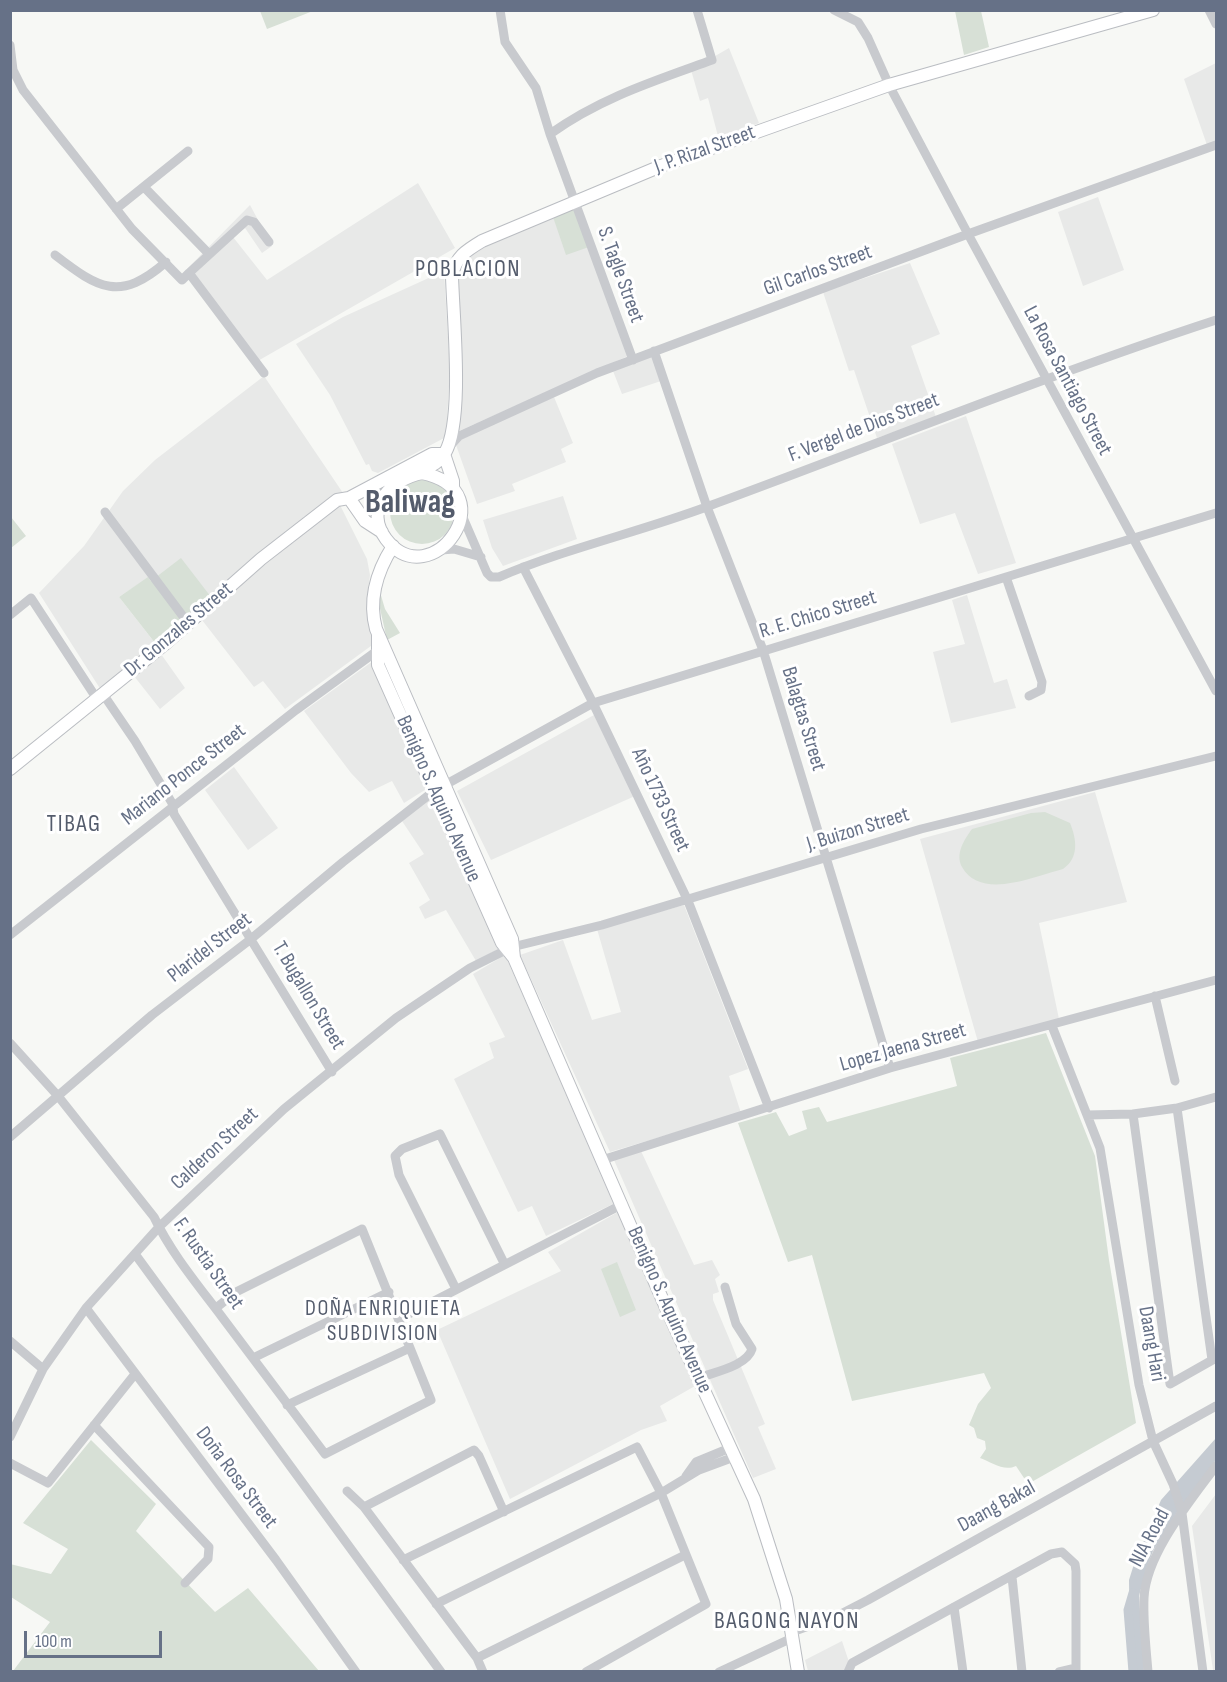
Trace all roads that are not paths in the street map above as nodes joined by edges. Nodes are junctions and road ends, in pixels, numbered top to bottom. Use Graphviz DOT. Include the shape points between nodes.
graph roads {
  1 [pos="500,10"];
  2 [pos="697,10"];
  3 [pos="834,10"];
  4 [pos="1154,10"];
  5 [pos="1209,10"];
  6 [pos="1216,24"];
  7 [pos="10,45"];
  8 [pos="889,85"];
  9 [pos="550,134"];
  10 [pos="1216,145"];
  11 [pos="188,151"];
  12 [pos="144,187"];
  13 [pos="574,202"];
  14 [pos="116,209"];
  15 [pos="968,234"];
  16 [pos="269,242"];
  17 [pos="209,254"];
  18 [pos="55,255"];
  19 [pos="166,262"];
  20 [pos="189,273"];
  21 [pos="1216,320"];
  22 [pos="654,351"];
  23 [pos="633,360"];
  24 [pos="264,373"];
  25 [pos="1045,380"];
  26 [pos="444,454"];
  27 [pos="415,474"];
  28 [pos="453,489"];
  29 [pos="349,498"];
  30 [pos="707,507"];
  31 [pos="105,512"];
  32 [pos="461,513"];
  33 [pos="1216,513"];
  34 [pos="382,532"];
  35 [pos="1132,539"];
  36 [pos="393,546"];
  37 [pos="441,550"];
  38 [pos="481,557"];
  39 [pos="523,567"];
  40 [pos="1006,577"];
  41 [pos="10,615"];
  42 [pos="188,623"];
  43 [pos="381,649"];
  44 [pos="763,650"];
  45 [pos="1216,691"];
  46 [pos="1029,696"];
  47 [pos="100,697"];
  48 [pos="593,703"];
  49 [pos="1216,756"];
  50 [pos="10,769"];
  51 [pos="439,788"];
  52 [pos="173,809"];
  53 [pos="827,859"];
  54 [pos="688,901"];
  55 [pos="10,935"];
  56 [pos="251,939"];
  57 [pos="511,951"];
  58 [pos="1216,980"];
  59 [pos="1155,996"];
  60 [pos="1052,1026"];
  61 [pos="10,1043"];
  62 [pos="890,1068"];
  63 [pos="333,1072"];
  64 [pos="1175,1081"];
  65 [pos="58,1096"];
  66 [pos="1216,1097"];
  67 [pos="769,1108"];
  68 [pos="1178,1108"];
  69 [pos="1133,1114"];
  70 [pos="1087,1115"];
  71 [pos="10,1137"];
  72 [pos="602,1160"];
  73 [pos="623,1204"];
  74 [pos="159,1227"];
  75 [pos="135,1254"];
  76 [pos="504,1263"];
  77 [pos="725,1287"];
  78 [pos="456,1289"];
  79 [pos="389,1292"];
  80 [pos="86,1308"];
  81 [pos="216,1308"];
  82 [pos="399,1319"];
  83 [pos="10,1341"];
  84 [pos="410,1348"];
  85 [pos="253,1358"];
  86 [pos="1214,1359"];
  87 [pos="43,1369"];
  88 [pos="135,1374"];
  89 [pos="699,1378"];
  90 [pos="287,1405"];
  91 [pos="1216,1406"];
  92 [pos="94,1425"];
  93 [pos="10,1437"];
  94 [pos="1154,1441"];
  95 [pos="732,1452"];
  96 [pos="10,1463"];
  97 [pos="1216,1466"];
  98 [pos="347,1491"];
  99 [pos="661,1493"];
  100 [pos="364,1507"];
  101 [pos="504,1512"];
  102 [pos="1182,1514"];
  103 [pos="685,1555"];
  104 [pos="403,1560"];
  105 [pos="1012,1577"];
  106 [pos="185,1583"];
  107 [pos="436,1604"];
  108 [pos="954,1608"];
  109 [pos="792,1635"];
  110 [pos="477,1658"];
  111 [pos="1076,1670"];
  112 [pos="356,1671"];
  113 [pos="441,1671"];
  114 [pos="483,1671"];
  115 [pos="586,1671"];
  116 [pos="719,1671"];
  117 [pos="798,1671"];
  118 [pos="849,1671"];
  119 [pos="963,1671"];
  120 [pos="1022,1671"];
  121 [pos="1059,1671"];
  122 [pos="1148,1671"];
  123 [pos="1203,1671"];
  1 -- 9 [label="street, S. Tagle Street" via="505,42 536,88"];
  2 -- 9 [label="street" via="712,60 591,107"];
  3 -- 8 [label="street, La Rosa Santiago Street" via="858,22"];
  4 -- 8 [label="main road, J. P. Rizal Street"];
  5 -- 6 [label="street"];
  7 -- 14 [label="street" via="13,70 23,90"];
  8 -- 13 [label="main road, J. P. Rizal Street" via="661,165"];
  8 -- 15 [label="street, La Rosa Santiago Street"];
  9 -- 13 [label="street, S. Tagle Street"];
  10 -- 15 [label="street, Gil Carlos Street"];
  11 -- 12 [label="street"];
  12 -- 14 [label="street"];
  12 -- 17 [label="street"];
  13 -- 23 [label="street, S. Tagle Street"];
  13 -- 26 [label="main road, J. P. Rizal Street" via="482,241 457,260 452,276 456,388 451,439"];
  14 -- 19 [label="street"];
  15 -- 22 [label="street, Gil Carlos Street"];
  15 -- 25 [label="street, La Rosa Santiago Street"];
  16 -- 17 [label="street" via="254,222 247,220"];
  17 -- 20 [label="street"];
  18 -- 19 [label="street" via="82,276 102,285 129,287"];
  19 -- 20 [label="street" via="182,280"];
  20 -- 24 [label="street"];
  21 -- 25 [label="street, F. Vergel de Dios Street"];
  22 -- 23 [label="street, Gil Carlos Street"];
  22 -- 30 [label="street, Balagtas Street"];
  23 -- 26 [label="street, Gil Carlos Street" via="459,436"];
  25 -- 30 [label="street, F. Vergel de Dios Street"];
  25 -- 35 [label="street, La Rosa Santiago Street"];
  26 -- 27 [label="main road"];
  26 -- 28 [label="main road"];
  26 -- 29 [label="main road, Dr. Gonzales Street" via="432,454"];
  27 -- 28 [label="main road" via="435,475"];
  27 -- 34 [label="main road" via="382,496 377,514"];
  28 -- 32 [label="main road"];
  29 -- 34 [label="main road" via="365,521"];
  29 -- 42 [label="main road, Dr. Gonzales Street" via="337,500 299,529"];
  30 -- 39 [label="street, F. Vergel de Dios Street"];
  30 -- 44 [label="street, Balagtas Street"];
  31 -- 42 [label="street"];
  32 -- 37 [label="main road" via="457,533"];
  32 -- 38 [label="street"];
  33 -- 35 [label="street, R. E. Chico Street"];
  34 -- 36 [label="main road"];
  35 -- 40 [label="street, R. E. Chico Street"];
  35 -- 45 [label="street, La Rosa Santiago Street"];
  36 -- 37 [label="main road" via="413,555"];
  36 -- 43 [label="main road, Benigno S. Aquino Avenue" via="381,563 372,596"];
  37 -- 38 [label="street" via="454,549"];
  38 -- 39 [label="street" via="491,577 499,578"];
  39 -- 48 [label="street, Año 1733 Street"];
  40 -- 44 [label="street, R. E. Chico Street"];
  40 -- 46 [label="street" via="1042,682 1041,690"];
  41 -- 47 [label="street, T. Bugallon Street" via="31,598"];
  42 -- 47 [label="main road, Dr. Gonzales Street"];
  43 -- 51 [label="main road, Benigno S. Aquino Avenue"];
  43 -- 52 [label="street, Mariano Ponce Street" via="296,710"];
  44 -- 48 [label="street, R. E. Chico Street"];
  44 -- 53 [label="street, Balagtas Street"];
  47 -- 50 [label="main road, Dr. Gonzales Street"];
  47 -- 52 [label="street, T. Bugallon Street" via="135,741"];
  48 -- 51 [label="street, R. E. Chico Street"];
  48 -- 54 [label="street, Año 1733 Street"];
  49 -- 53 [label="street, J. Buizon Street" via="993,809"];
  51 -- 56 [label="street, Plaridel Street"];
  51 -- 57 [label="main road, Benigno S. Aquino Avenue" via="512,939"];
  52 -- 55 [label="street, Mariano Ponce Street"];
  52 -- 56 [label="street, T. Bugallon Street"];
  53 -- 54 [label="street, J. Buizon Street"];
  53 -- 62 [label="street, Balagtas Street"];
  54 -- 57 [label="street, J. Buizon Street"];
  54 -- 67 [label="street, Año 1733 Street"];
  56 -- 63 [label="street, T. Bugallon Street"];
  56 -- 65 [label="street, Plaridel Street" via="152,1015"];
  57 -- 63 [label="street, Calderon Street" via="470,968 396,1018"];
  57 -- 72 [label="main road, Benigno S. Aquino Avenue"];
  58 -- 59 [label="street, Lopez Jaena Street"];
  59 -- 60 [label="street, Lopez Jaena Street"];
  59 -- 64 [label="street"];
  60 -- 62 [label="street, Lopez Jaena Street"];
  60 -- 70 [label="street, Daang Hari"];
  61 -- 65 [label="street, F. Rustia Street"];
  62 -- 67 [label="street, Lopez Jaena Street"];
  63 -- 74 [label="street, Calderon Street" via="250,1139"];
  65 -- 71 [label="street, Plaridel Street"];
  65 -- 74 [label="street, F. Rustia Street"];
  66 -- 68 [label="street"];
  67 -- 72 [label="street, Lopez Jaena Street"];
  68 -- 69 [label="street"];
  68 -- 86 [label="street"];
  69 -- 70 [label="street"];
  69 -- 86 [label="street" via="1170,1384"];
  70 -- 94 [label="street, Daang Hari" via="1100,1148 1139,1385"];
  72 -- 73 [label="main road, Benigno S. Aquino Avenue"];
  73 -- 76 [label="street"];
  73 -- 89 [label="main road, Benigno S. Aquino Avenue"];
  74 -- 75 [label="street, Calderon Street"];
  74 -- 81 [label="street, F. Rustia Street"];
  75 -- 80 [label="street, Calderon Street"];
  75 -- 113 [label="street"];
  76 -- 78 [label="street"];
  76 -- 78 [label="street" via="440,1134 402,1149 395,1156 399,1175"];
  77 -- 89 [label="street" via="736,1324 752,1349 742,1361"];
  78 -- 82 [label="street"];
  79 -- 81 [label="street" via="362,1229 236,1292"];
  79 -- 82 [label="street"];
  79 -- 85 [label="street"];
  80 -- 87 [label="street, Calderon Street"];
  80 -- 88 [label="street, Doña Rosa Street"];
  81 -- 85 [label="street, F. Rustia Street"];
  82 -- 84 [label="street"];
  83 -- 87 [label="street"];
  84 -- 90 [label="street"];
  84 -- 90 [label="street, F. Rustia Street" via="431,1400 325,1454"];
  85 -- 90 [label="street, F. Rustia Street"];
  87 -- 93 [label="street, Calderon Street"];
  88 -- 92 [label="street"];
  88 -- 112 [label="street, Doña Rosa Street"];
  89 -- 95 [label="main road, Benigno S. Aquino Avenue"];
  91 -- 94 [label="street, Daang Bakal"];
  92 -- 96 [label="street" via="48,1483"];
  92 -- 106 [label="street" via="209,1547 208,1559"];
  94 -- 102 [label="street, Daang Hari"];
  94 -- 109 [label="street, Daang Bakal" via="858,1605"];
  95 -- 99 [label="street"];
  95 -- 109 [label="main road, Benigno S. Aquino Avenue" via="770,1544"];
  97 -- 102 [label="street, NIA Road"];
  98 -- 100 [label="street"];
  99 -- 101 [label="street" via="637,1447"];
  99 -- 103 [label="street"];
  99 -- 107 [label="street"];
  100 -- 101 [label="street" via="474,1450"];
  100 -- 104 [label="street"];
  101 -- 104 [label="street"];
  102 -- 122 [label="street, NIA Road" via="1150,1572 1144,1596"];
  102 -- 123 [label="street, Daang Hari"];
  103 -- 110 [label="street"];
  103 -- 115 [label="street" via="706,1604"];
  104 -- 107 [label="street"];
  105 -- 108 [label="street"];
  105 -- 111 [label="street" via="1051,1554 1062,1552 1075,1564"];
  105 -- 120 [label="street"];
  107 -- 110 [label="street"];
  108 -- 118 [label="street" via="852,1663"];
  108 -- 119 [label="street"];
  109 -- 116 [label="street, Daang Bakal"];
  109 -- 117 [label="main road, Benigno S. Aquino Avenue"];
  110 -- 114 [label="street"];
  111 -- 121 [label="street"];
}
